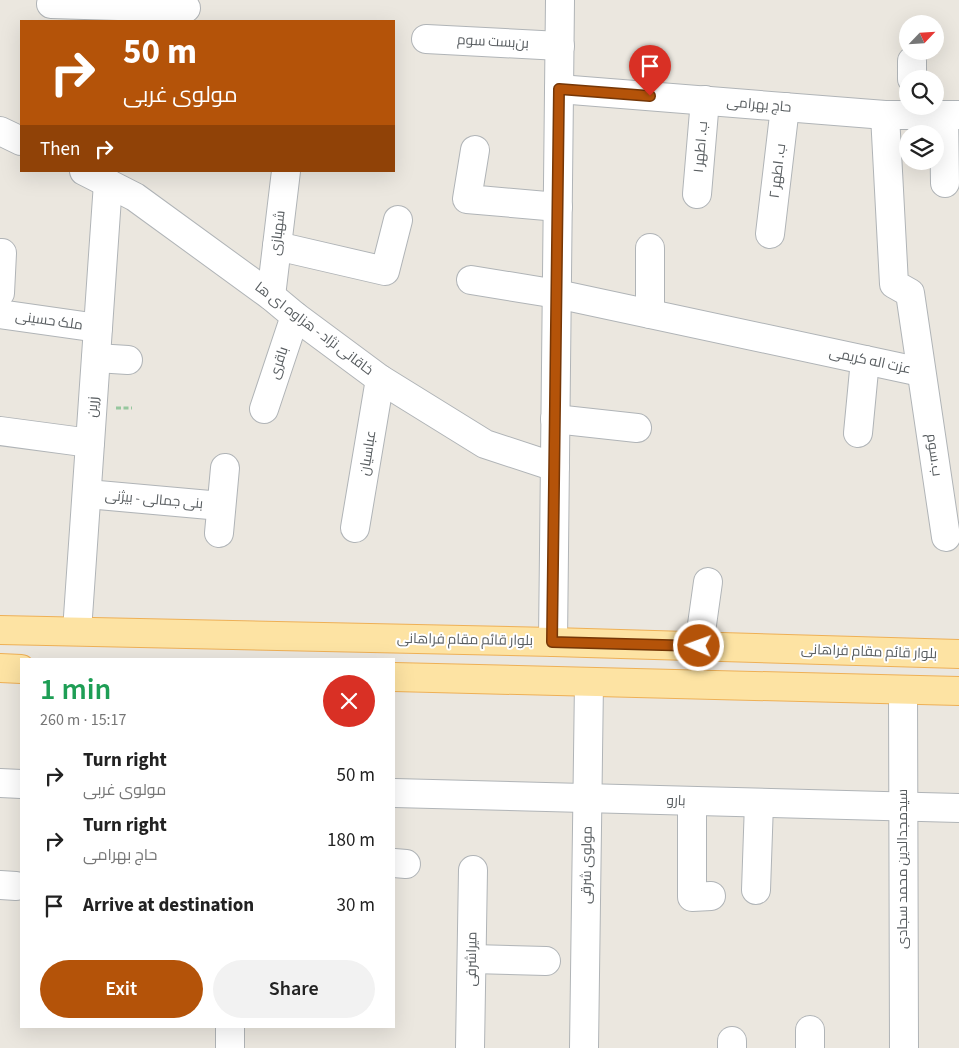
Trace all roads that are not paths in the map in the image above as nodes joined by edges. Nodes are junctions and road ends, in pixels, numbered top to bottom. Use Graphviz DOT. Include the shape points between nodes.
graph roads {
  1 [pos="560,0"];
  2 [pos="186,8"];
  3 [pos="53,9"];
  4 [pos="426,39"];
  5 [pos="560,46"];
  6 [pos="559,89"];
  7 [pos="705,100"];
  8 [pos="785,107"];
  9 [pos="899,113"];
  10 [pos="885,115"];
  11 [pos="951,115"];
  12 [pos="0,130"];
  13 [pos="20,140"];
  14 [pos="475,150"];
  15 [pos="286,172"];
  16 [pos="105,175"];
  17 [pos="945,183"];
  18 [pos="697,194"];
  19 [pos="558,207"];
  20 [pos="398,220"];
  21 [pos="770,234"];
  22 [pos="277,246"];
  23 [pos="650,248"];
  24 [pos="0,253"];
  25 [pos="471,280"];
  26 [pos="0,293"];
  27 [pos="556,294"];
  28 [pos="271,296"];
  29 [pos="0,314"];
  30 [pos="650,314"];
  31 [pos="295,316"];
  32 [pos="98,328"];
  33 [pos="96,358"];
  34 [pos="128,360"];
  35 [pos="865,360"];
  36 [pos="922,372"];
  37 [pos="380,378"];
  38 [pos="264,409"];
  39 [pos="555,419"];
  40 [pos="638,428"];
  41 [pos="0,431"];
  42 [pos="858,433"];
  43 [pos="90,443"];
  44 [pos="225,468"];
  45 [pos="555,468"];
  46 [pos="87,494"];
  47 [pos="221,506"];
  48 [pos="356,528"];
  49 [pos="219,533"];
  50 [pos="946,537"];
  51 [pos="708,582"];
  52 [pos="0,630"];
  53 [pos="77,632"];
  54 [pos="552,642"];
  55 [pos="699,646"];
  56 [pos="959,654"];
  57 [pos="0,668"];
  58 [pos="20,668"];
  59 [pos="395,677"];
  60 [pos="589,682"];
  61 [pos="903,690"];
  62 [pos="959,692"];
  63 [pos="0,783"];
  64 [pos="20,784"];
  65 [pos="395,794"];
  66 [pos="588,798"];
  67 [pos="692,801"];
  68 [pos="759,803"];
  69 [pos="903,807"];
  70 [pos="959,808"];
  71 [pos="474,870"];
  72 [pos="756,890"];
  73 [pos="711,896"];
  74 [pos="472,959"];
  75 [pos="546,961"];
  76 [pos="230,1028"];
  77 [pos="230,1048"];
  78 [pos="470,1048"];
  79 [pos="584,1048"];
  80 [pos="904,1048"];
  1 -- 5 [label="street"];
  2 -- 3 [label="street"];
  4 -- 5 [label="street, بن‌بست سوم"];
  5 -- 6 [label="street"];
  6 -- 7 [label="street, حاج بهرامی"];
  6 -- 19 [label="street"];
  7 -- 8 [label="street, حاج بهرامی"];
  7 -- 18 [label="street, ب. اطهر ۱"];
  8 -- 10 [label="street, حاج بهرامی"];
  8 -- 21 [label="street, ب. اطهر ۲"];
  9 -- 10 [label="street, حاج بهرامی"];
  10 -- 36 [label="street, عزت اله کریمی" via="894,284 910,293"];
  11 -- 17 [label="street"];
  12 -- 13 [label="street"];
  14 -- 19 [label="street" via="467,199"];
  15 -- 22 [label="street, شهبازی"];
  16 -- 28 [label="street, خاقانی نژاد - هزاوه ای ها"];
  16 -- 32 [label="street, زرین"];
  19 -- 27 [label="street"];
  20 -- 22 [label="street" via="385,271"];
  22 -- 28 [label="street, شهبازی"];
  23 -- 30 [label="street"];
  24 -- 26 [label="street"];
  25 -- 27 [label="street, عزت اله کریمی"];
  27 -- 30 [label="street, عزت اله کریمی"];
  27 -- 39 [label="street"];
  28 -- 31 [label="street, خاقانی نژاد - هزاوه ای ها"];
  29 -- 32 [label="street, ملک حسینی"];
  30 -- 35 [label="street, عزت اله کریمی"];
  31 -- 37 [label="street, خاقانی نژاد - هزاوه ای ها"];
  31 -- 38 [label="street, باقری"];
  32 -- 33 [label="street, زرین"];
  33 -- 34 [label="street"];
  33 -- 43 [label="street, زرین"];
  35 -- 36 [label="street, عزت اله کریمی"];
  35 -- 42 [label="street"];
  36 -- 50 [label="street, ب.سوم"];
  37 -- 45 [label="street, خاقانی نژاد - هزاوه ای ها" via="485,444"];
  37 -- 48 [label="street, عباسیان"];
  39 -- 40 [label="street"];
  39 -- 45 [label="street"];
  41 -- 43 [label="street"];
  43 -- 46 [label="street, زرین"];
  44 -- 47 [label="street"];
  45 -- 54 [label="street"];
  46 -- 47 [label="street, بنی جمالی - بیژنی"];
  46 -- 53 [label="street, زرین"];
  47 -- 49 [label="street"];
  51 -- 55 [label="street"];
  52 -- 53 [label="main road, بلوار قائم مقام فراهانی"];
  53 -- 54 [label="main road, بلوار قائم مقام فراهانی"];
  54 -- 55 [label="main road, بلوار قائم مقام فراهانی"];
  55 -- 56 [label="main road, بلوار قائم مقام فراهانی"];
  57 -- 58 [label="main road"];
  59 -- 60 [label="main road"];
  60 -- 61 [label="main road"];
  60 -- 66 [label="street, مولوی شرقی"];
  61 -- 62 [label="main road"];
  61 -- 69 [label="street, سیدمجدالدین محمد سجادی"];
  63 -- 64 [label="street"];
  65 -- 66 [label="street, بارو"];
  66 -- 67 [label="street, بارو"];
  66 -- 79 [label="street, مولوی شرقی"];
  67 -- 68 [label="street, بارو"];
  67 -- 73 [label="street" via="692,897"];
  68 -- 69 [label="street, بارو"];
  68 -- 72 [label="street"];
  69 -- 70 [label="street, بارو"];
  69 -- 80 [label="street, سیدمجدالدین محمد سجادی"];
  71 -- 74 [label="street, میراشرفی"];
  74 -- 75 [label="street"];
  74 -- 78 [label="street, میراشرفی"];
  76 -- 77 [label="street"];
}
